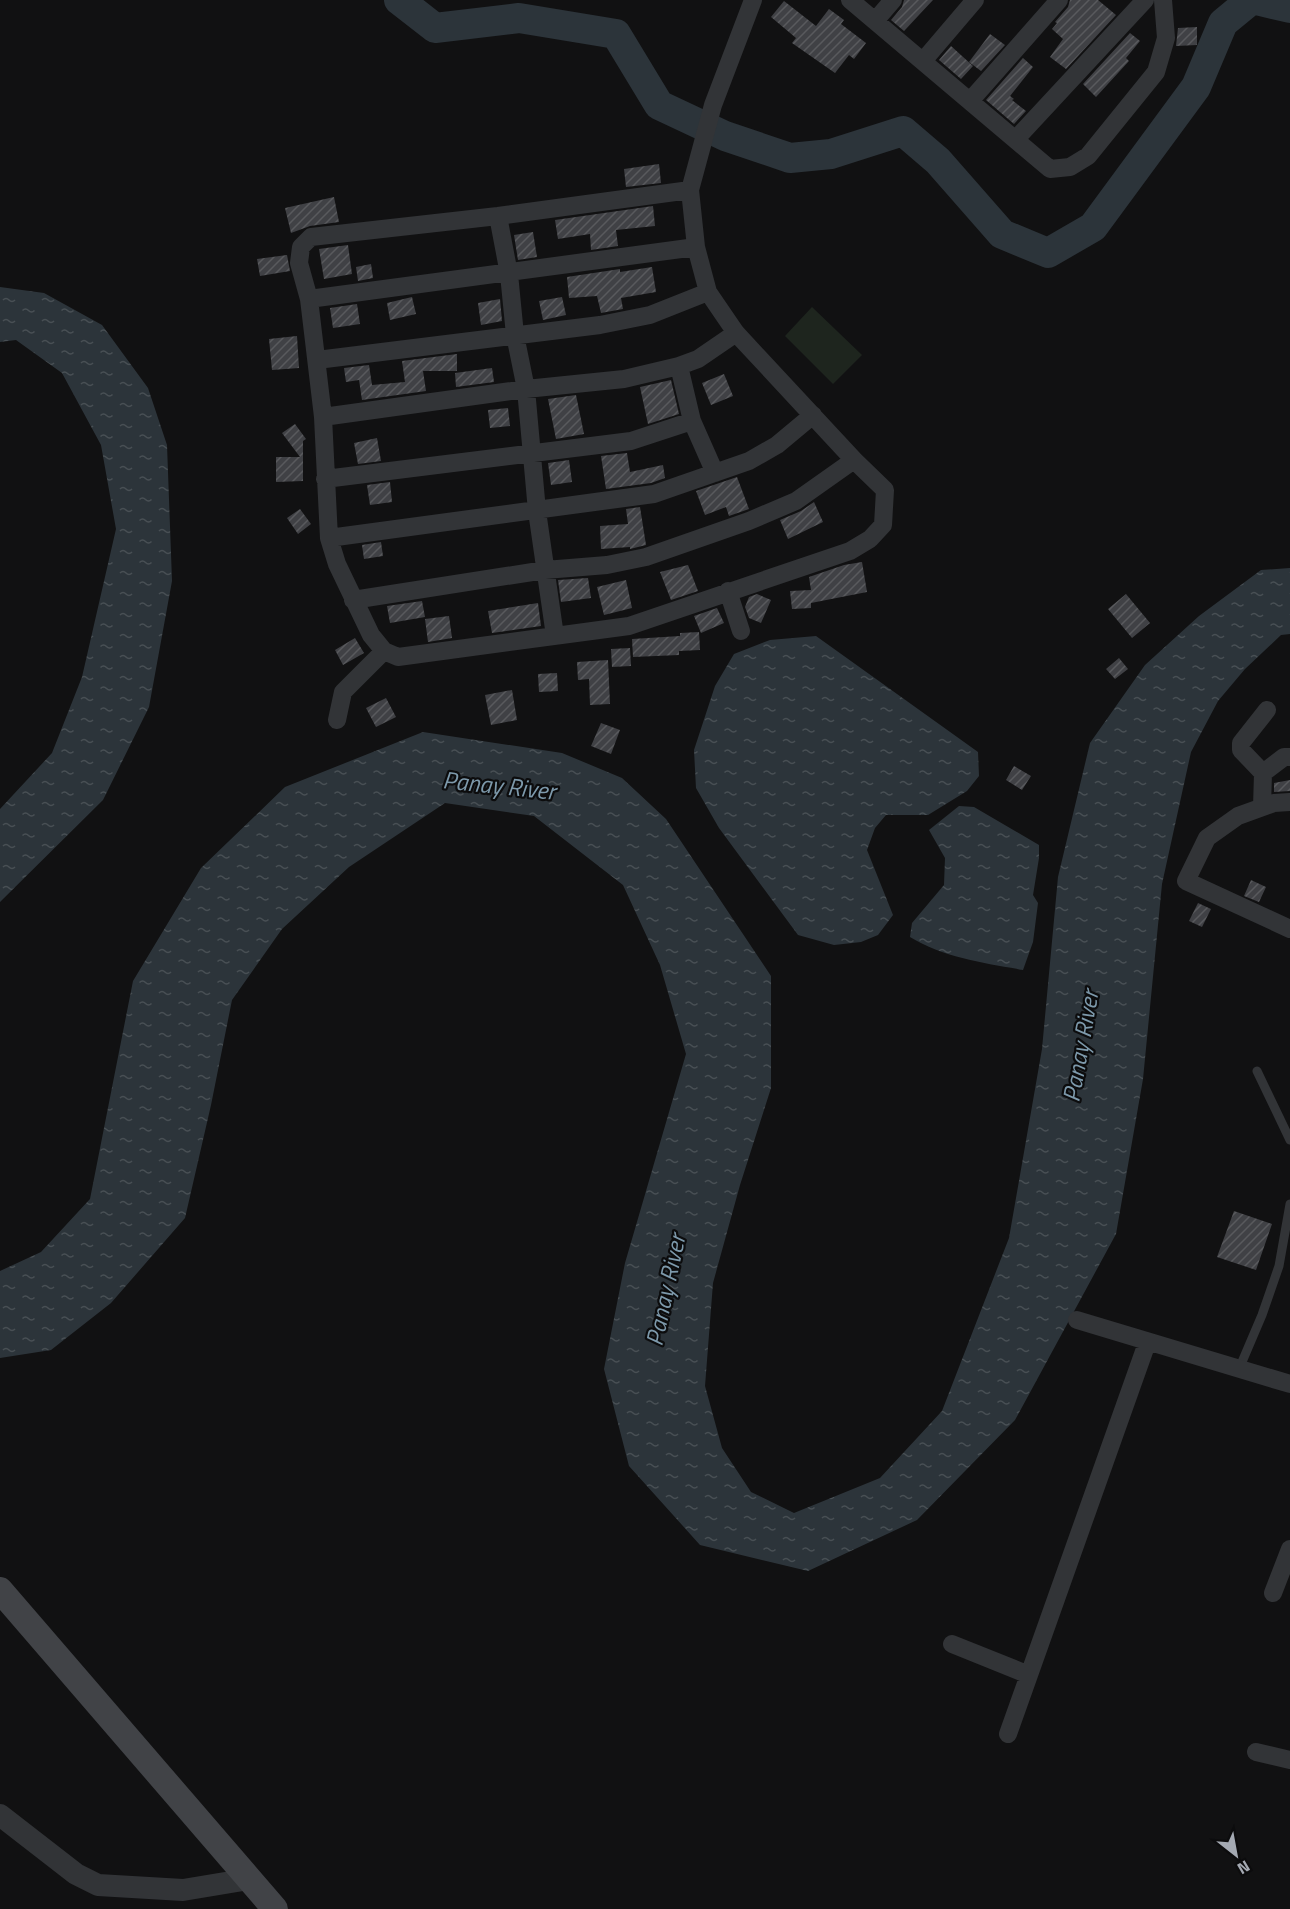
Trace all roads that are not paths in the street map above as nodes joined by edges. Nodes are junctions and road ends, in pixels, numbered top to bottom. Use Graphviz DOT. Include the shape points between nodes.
graph roads {
  1 [pos="753,0"];
  2 [pos="850,0"];
  3 [pos="893,0"];
  4 [pos="975,0"];
  5 [pos="1059,0"];
  6 [pos="1145,0"];
  7 [pos="1163,0"];
  8 [pos="875,21"];
  9 [pos="923,61"];
  10 [pos="970,101"];
  11 [pos="1016,139"];
  12 [pos="690,190"];
  13 [pos="498,216"];
  14 [pos="696,247"];
  15 [pos="509,274"];
  16 [pos="708,292"];
  17 [pos="309,300"];
  18 [pos="736,333"];
  19 [pos="515,335"];
  20 [pos="317,360"];
  21 [pos="679,366"];
  22 [pos="526,389"];
  23 [pos="813,415"];
  24 [pos="323,417"];
  25 [pos="692,421"];
  26 [pos="532,453"];
  27 [pos="854,460"];
  28 [pos="715,473"];
  29 [pos="325,478"];
  30 [pos="537,511"];
  31 [pos="329,538"];
  32 [pos="545,570"];
  33 [pos="728,591"];
  34 [pos="353,600"];
  35 [pos="741,631"];
  36 [pos="555,636"];
  37 [pos="384,651"];
  38 [pos="1267,710"];
  39 [pos="337,720"];
  40 [pos="1290,757"];
  41 [pos="1263,773"];
  42 [pos="1290,802"];
  43 [pos="1262,807"];
  44 [pos="1290,929"];
  45 [pos="1257,1071"];
  46 [pos="1290,1140"];
  47 [pos="1290,1204"];
  48 [pos="1077,1320"];
  49 [pos="1147,1343"];
  50 [pos="1239,1369"];
  51 [pos="1290,1384"];
  52 [pos="1290,1549"];
  53 [pos="0,1590"];
  54 [pos="1273,1593"];
  55 [pos="952,1644"];
  56 [pos="1029,1674"];
  57 [pos="1008,1734"];
  58 [pos="1256,1752"];
  59 [pos="1290,1760"];
  60 [pos="0,1815"];
  61 [pos="249,1879"];
  62 [pos="275,1909"];
  1 -- 12 [label="street" via="713,105"];
  2 -- 8 [label="street"];
  3 -- 8 [label="street"];
  4 -- 9 [label="street"];
  5 -- 10 [label="street"];
  6 -- 11 [label="street"];
  7 -- 11 [label="street" via="1166,38 1156,72 1088,156 1070,167 1050,169"];
  8 -- 9 [label="street"];
  9 -- 10 [label="street"];
  10 -- 11 [label="street"];
  12 -- 13 [label="street"];
  12 -- 14 [label="street"];
  13 -- 15 [label="street"];
  13 -- 17 [label="street" via="311,237 301,247 299,262"];
  14 -- 15 [label="street"];
  14 -- 16 [label="street"];
  15 -- 17 [label="street"];
  15 -- 19 [label="street"];
  16 -- 18 [label="street"];
  16 -- 19 [label="street" via="650,315"];
  17 -- 20 [label="street"];
  18 -- 21 [label="street" via="698,359"];
  18 -- 23 [label="street"];
  19 -- 20 [label="street"];
  19 -- 22 [label="street"];
  20 -- 24 [label="street"];
  21 -- 22 [label="street" via="624,379"];
  21 -- 25 [label="street"];
  22 -- 24 [label="street"];
  22 -- 26 [label="street"];
  23 -- 27 [label="street"];
  23 -- 28 [label="street" via="777,445 749,461"];
  24 -- 29 [label="street"];
  25 -- 26 [label="street" via="631,441"];
  25 -- 28 [label="street"];
  26 -- 29 [label="street"];
  26 -- 30 [label="street"];
  27 -- 32 [label="street" via="796,501 749,521 646,557"];
  27 -- 33 [label="street" via="885,490 883,525 870,539 850,551"];
  28 -- 30 [label="street" via="654,494"];
  29 -- 31 [label="street"];
  30 -- 31 [label="street"];
  30 -- 32 [label="street"];
  31 -- 34 [label="street"];
  32 -- 34 [label="street"];
  32 -- 36 [label="street"];
  33 -- 35 [label="street"];
  33 -- 36 [label="street" via="629,626"];
  34 -- 37 [label="street"];
  36 -- 37 [label="street" via="398,657"];
  37 -- 39 [label="street" via="343,692"];
  38 -- 41 [label="street" via="1240,743 1241,750"];
  40 -- 41 [label="street" via="1284,757"];
  41 -- 43 [label="street"];
  42 -- 43 [label="street"];
  43 -- 44 [label="street" via="1238,816 1207,838 1186,881"];
  45 -- 46 [label="lane"];
  47 -- 50 [label="lane" via="1279,1266"];
  48 -- 49 [label="street"];
  49 -- 50 [label="street"];
  49 -- 56 [label="street"];
  50 -- 51 [label="street"];
  52 -- 54 [label="street"];
  53 -- 61 [label="main road"];
  55 -- 56 [label="street"];
  56 -- 57 [label="street"];
  58 -- 59 [label="street"];
  60 -- 61 [label="street" via="76,1874 98,1885 183,1890"];
  61 -- 62 [label="main road"];
}
